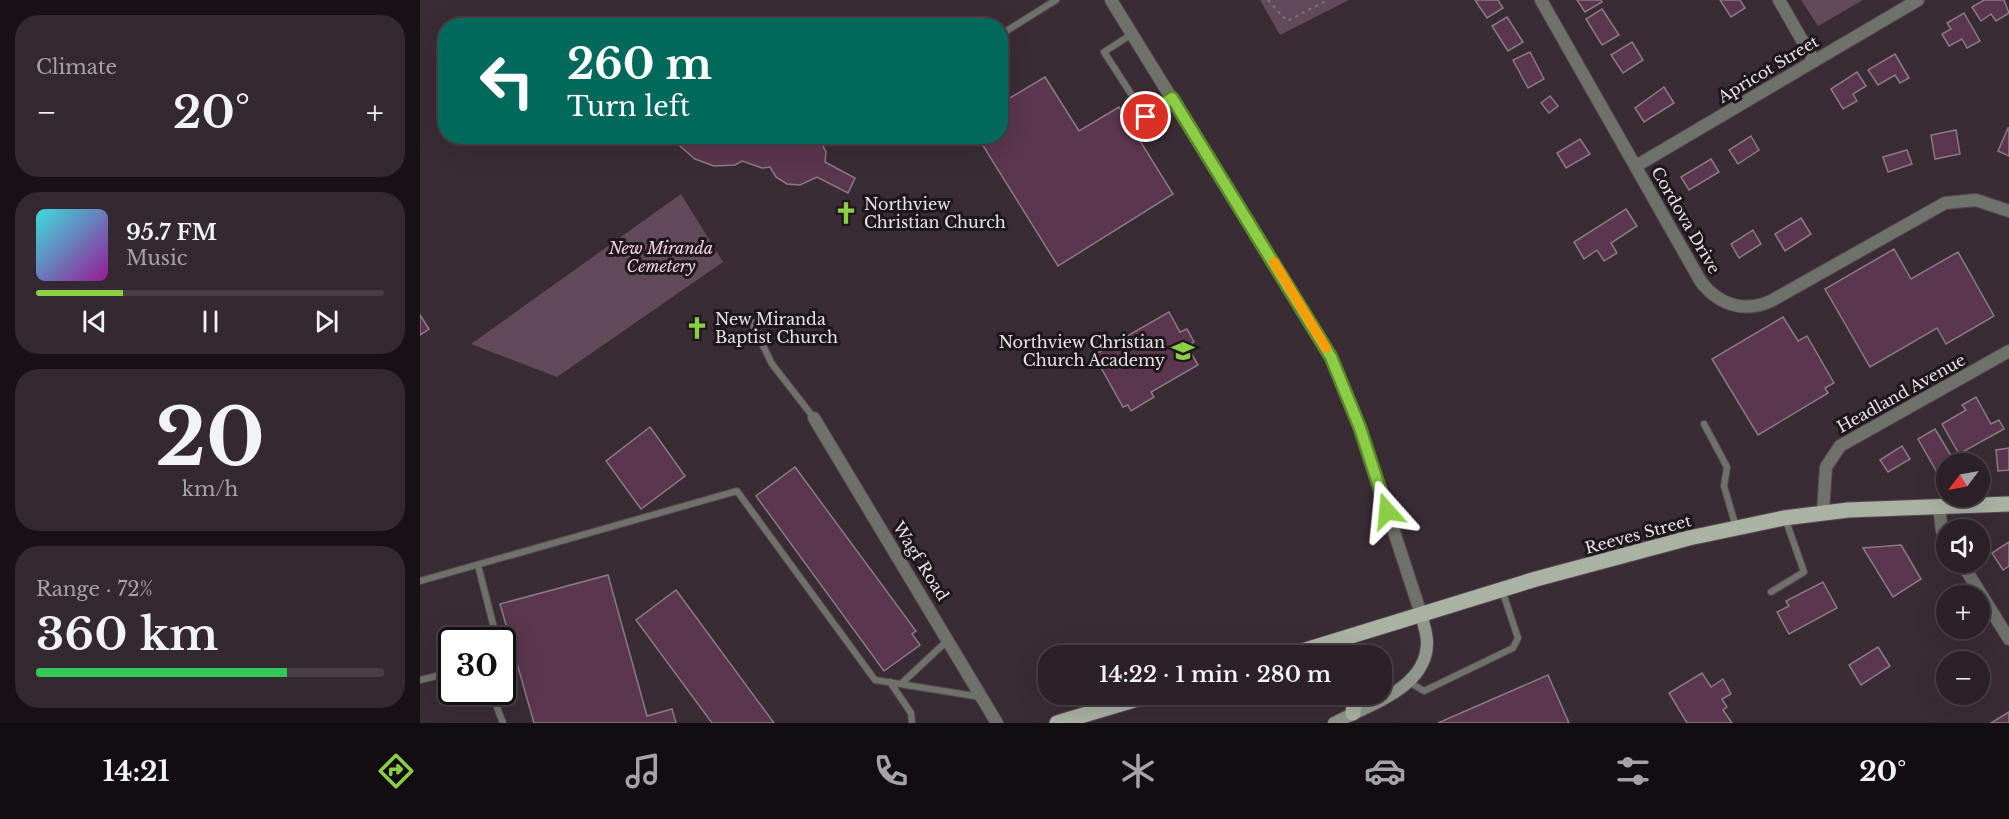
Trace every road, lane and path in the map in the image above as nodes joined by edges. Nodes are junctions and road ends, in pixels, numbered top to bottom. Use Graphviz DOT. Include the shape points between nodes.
graph roads {
  1 [pos="1056,0"];
  2 [pos="1111,0"];
  3 [pos="1268,0"];
  4 [pos="1328,0"];
  5 [pos="1540,0"];
  6 [pos="1779,0"];
  7 [pos="1918,0"];
  8 [pos="1008,30"];
  9 [pos="1132,34"];
  10 [pos="1814,61"];
  11 [pos="1172,98"];
  12 [pos="1636,166"];
  13 [pos="2009,211"];
  14 [pos="750,319"];
  15 [pos="2009,351"];
  16 [pos="814,418"];
  17 [pos="1704,424"];
  18 [pos="2009,504"];
  19 [pos="1990,505"];
  20 [pos="1936,506"];
  21 [pos="1823,512"];
  22 [pos="1784,518"];
  23 [pos="1736,528"];
  24 [pos="478,565"];
  25 [pos="1968,573"];
  26 [pos="420,581"];
  27 [pos="1502,589"];
  28 [pos="1771,592"];
  29 [pos="1421,614"];
  30 [pos="494,627"];
  31 [pos="949,639"];
  32 [pos="2009,639"];
  33 [pos="1334,645"];
  34 [pos="438,676"];
  35 [pos="420,680"];
  36 [pos="890,682"];
  37 [pos="1409,682"];
  38 [pos="902,683"];
  39 [pos="982,698"];
  40 [pos="496,705"];
  41 [pos="1117,705"];
  42 [pos="1354,705"];
  43 [pos="1353,713"];
  44 [pos="503,723"];
  45 [pos="912,723"];
  46 [pos="997,723"];
  47 [pos="1057,723"];
  48 [pos="1334,723"];
  1 -- 8 [label="lane"];
  2 -- 9 [label="street"];
  3 -- 4 [label="path" via="1287,21"];
  5 -- 12 [label="street, Cordova Drive"];
  6 -- 10 [label="street"];
  7 -- 10 [label="street, Apricot Street"];
  9 -- 11 [label="street"];
  9 -- 11 [label="lane" via="1104,52 1146,117"];
  10 -- 12 [label="street, Apricot Street"];
  11 -- 29 [label="street" via="1331,357 1360,428"];
  12 -- 13 [label="street, Cordova Drive" via="1701,282 1714,296 1740,307 1771,301 1945,203 1976,200"];
  14 -- 16 [label="lane" via="771,364"];
  15 -- 21 [label="street, Headland Avenue" via="1840,446 1826,467"];
  16 -- 31 [label="street, Wagf Road"];
  17 -- 23 [label="lane" via="1727,467 1724,486"];
  18 -- 19 [label="main road, Reeves Street"];
  20 -- 21 [label="main road, Reeves Street"];
  21 -- 22 [label="main road, Reeves Street"];
  22 -- 23 [label="main road, Reeves Street"];
  22 -- 28 [label="lane" via="1804,572"];
  23 -- 27 [label="main road, Reeves Street"];
  24 -- 26 [label="lane"];
  24 -- 30 [label="lane"];
  24 -- 36 [label="lane" via="737,491 875,680"];
  25 -- 32 [label="street"];
  27 -- 29 [label="main road, Reeves Street"];
  27 -- 37 [label="lane" via="1518,638 1513,648 1424,691"];
  29 -- 33 [label="main road, Reeves Street"];
  29 -- 37 [label="main road" via="1426,652 1421,668"];
  31 -- 38 [label="lane"];
  31 -- 39 [label="street, Wagf Road"];
  34 -- 35 [label="lane"];
  36 -- 38 [label="lane"];
  36 -- 45 [label="lane" via="911,713"];
  37 -- 43 [label="main road"];
  38 -- 39 [label="lane"];
  39 -- 46 [label="street, Wagf Road"];
  40 -- 44 [label="lane"];
  41 -- 47 [label="main road"];
  42 -- 43 [label="main road"];
  43 -- 48 [label="main road"];
}
